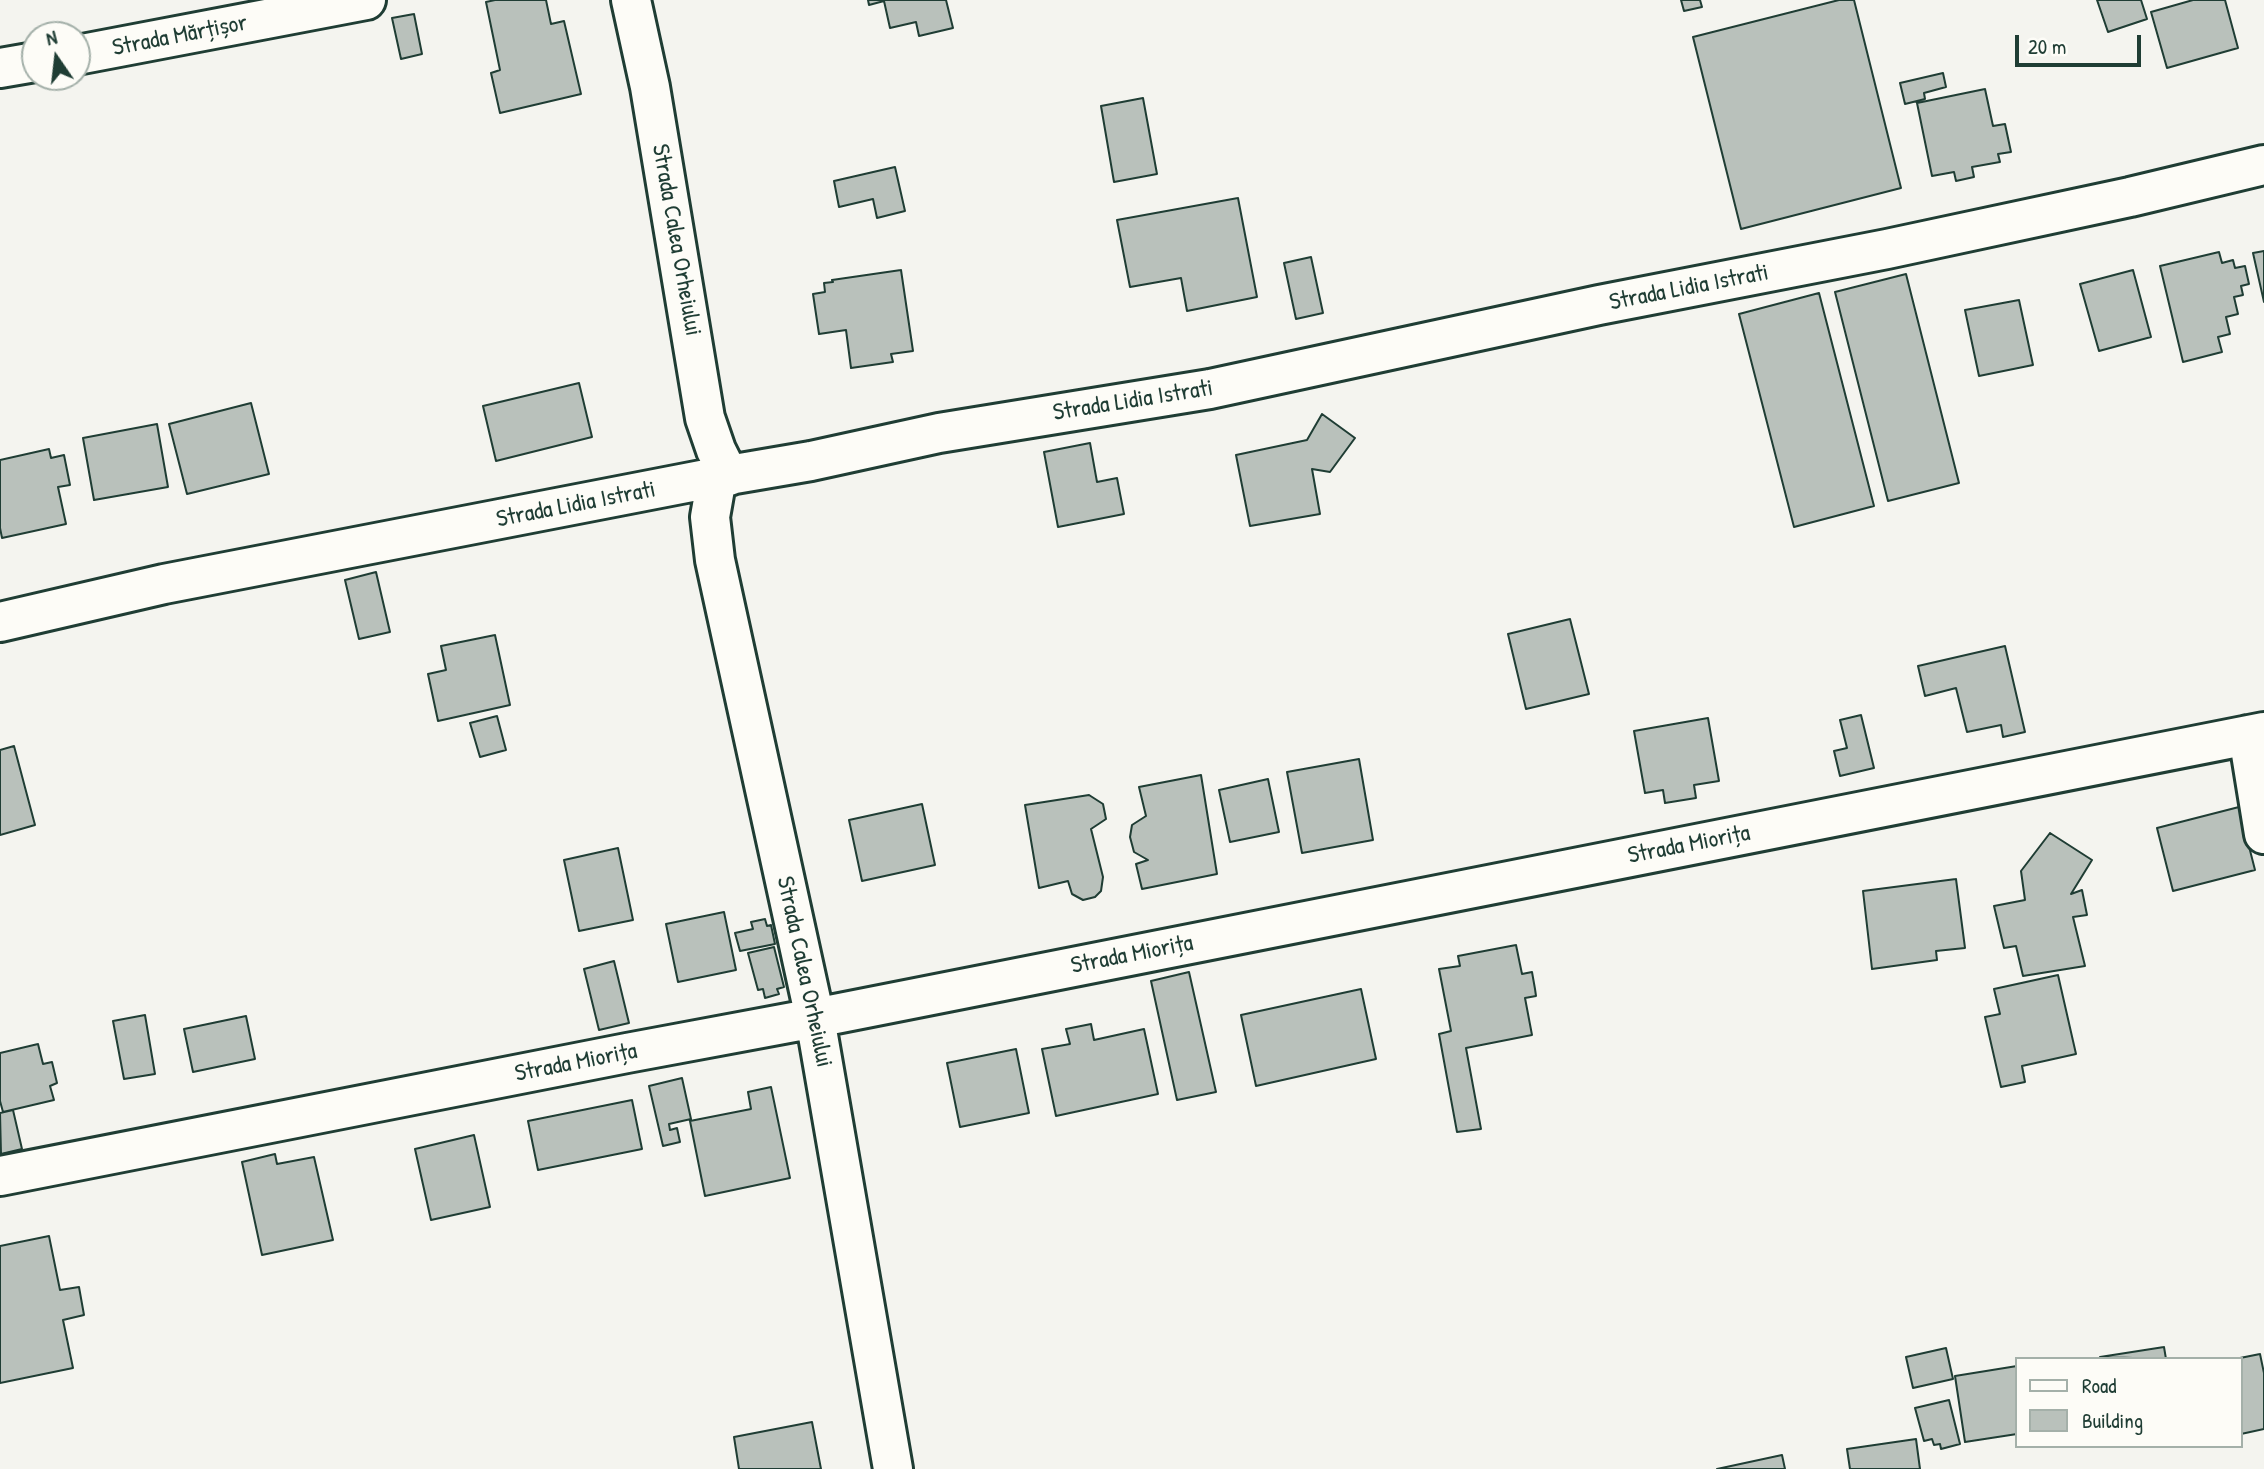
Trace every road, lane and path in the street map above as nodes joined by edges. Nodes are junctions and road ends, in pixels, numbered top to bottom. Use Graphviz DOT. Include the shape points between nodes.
graph roads {
  1 [pos="366,0"];
  2 [pos="632,0"];
  3 [pos="91,52"];
  4 [pos="21,64"];
  5 [pos="0,68"];
  6 [pos="2264,165"];
  7 [pos="723,477"];
  8 [pos="0,622"];
  9 [pos="2256,733"];
  10 [pos="2264,834"];
  11 [pos="816,1018"];
  12 [pos="0,1176"];
  13 [pos="893,1469"];
  1 -- 3 [label="street, Strada Mărțișor"];
  2 -- 7 [label="street, Strada Calea Orheiului" via="705,418"];
  4 -- 5 [label="street"];
  6 -- 7 [label="street, Strada Lidia Istrati" via="1887,249 1210,389 939,433"];
  7 -- 8 [label="street, Strada Lidia Istrati" via="164,584"];
  7 -- 11 [label="street, Strada Calea Orheiului" via="710,517 715,560"];
  9 -- 10 [label="street"];
  9 -- 11 [label="street, Strada Miorița"];
  11 -- 12 [label="street, Strada Miorița"];
  11 -- 13 [label="street, Strada Calea Orheiului"];
}
